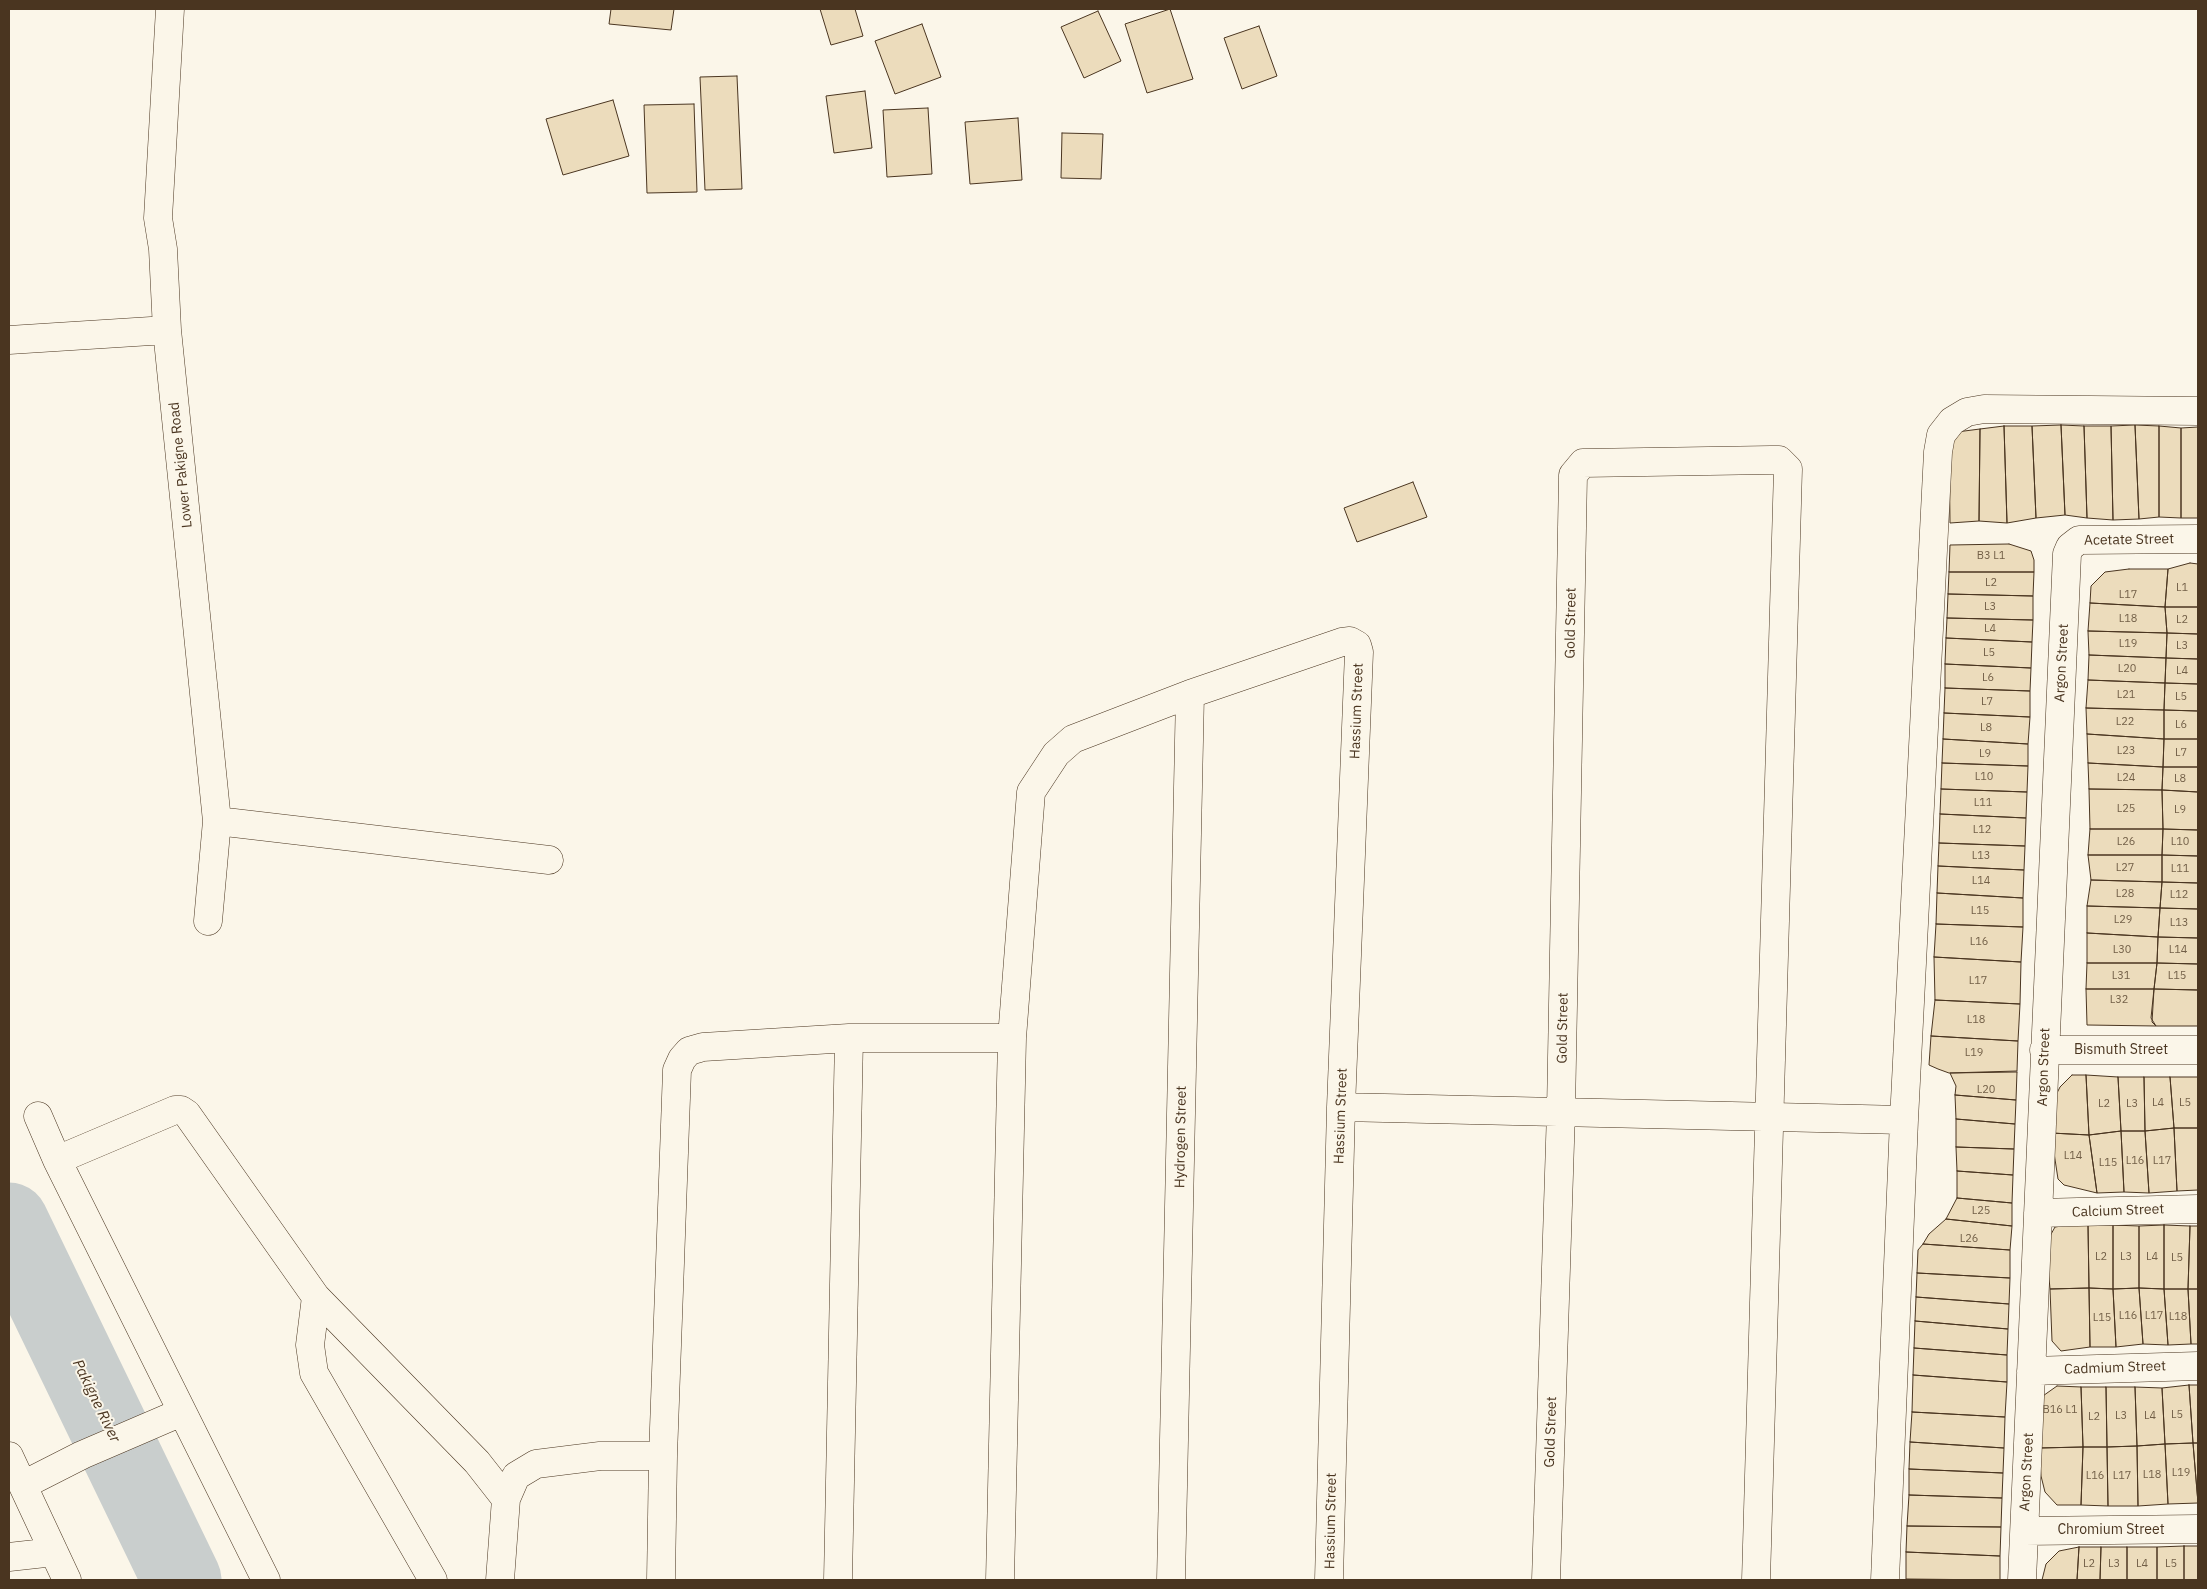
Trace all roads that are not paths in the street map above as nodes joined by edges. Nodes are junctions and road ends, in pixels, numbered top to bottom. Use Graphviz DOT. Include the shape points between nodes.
graph roads {
  1 [pos="170,9"];
  2 [pos="167,330"];
  3 [pos="9,340"];
  4 [pos="2198,412"];
  5 [pos="2198,539"];
  6 [pos="2067,554"];
  7 [pos="1190,694"];
  8 [pos="217,821"];
  9 [pos="550,860"];
  10 [pos="208,921"];
  11 [pos="849,1038"];
  12 [pos="1012,1038"];
  13 [pos="2044,1050"];
  14 [pos="2198,1050"];
  15 [pos="1341,1107"];
  16 [pos="1561,1111"];
  17 [pos="38,1116"];
  18 [pos="1768,1117"];
  19 [pos="1904,1120"];
  20 [pos="57,1160"];
  21 [pos="2198,1209"];
  22 [pos="2038,1213"];
  23 [pos="316,1297"];
  24 [pos="2198,1366"];
  25 [pos="2032,1371"];
  26 [pos="182,1412"];
  27 [pos="9,1456"];
  28 [pos="663,1456"];
  29 [pos="23,1484"];
  30 [pos="506,1499"];
  31 [pos="2198,1529"];
  32 [pos="2024,1531"];
  33 [pos="54,1552"];
  34 [pos="9,1557"];
  35 [pos="67,1580"];
  36 [pos="266,1580"];
  37 [pos="433,1580"];
  38 [pos="500,1580"];
  39 [pos="661,1580"];
  40 [pos="838,1580"];
  41 [pos="1000,1580"];
  42 [pos="1171,1580"];
  43 [pos="1329,1580"];
  44 [pos="1546,1580"];
  45 [pos="1756,1580"];
  46 [pos="1885,1580"];
  47 [pos="2022,1580"];
  1 -- 2 [label="street, Lower Pakigne Road" via="158,218"];
  2 -- 3 [label="street"];
  2 -- 8 [label="street, Lower Pakigne Road"];
  4 -- 19 [label="street" via="1984,409 1967,412 1952,421 1941,435"];
  5 -- 6 [label="street, Acetate Street" via="2079,540"];
  6 -- 13 [label="street, Argon Street"];
  7 -- 12 [label="street" via="1073,739 1056,754 1031,792"];
  7 -- 15 [label="street, Hassium Street" via="1342,642 1350,641 1357,646"];
  7 -- 42 [label="street, Hydrogen Street"];
  8 -- 9 [label="street"];
  8 -- 10 [label="street, Lower Pakigne Road"];
  11 -- 12 [label="street"];
  11 -- 28 [label="street" via="703,1046 689,1051 677,1070"];
  11 -- 40 [label="street"];
  12 -- 41 [label="street"];
  13 -- 14 [label="street, Bismuth Street"];
  13 -- 22 [label="street, Argon Street"];
  15 -- 16 [label="street"];
  15 -- 43 [label="street, Hassium Street"];
  16 -- 18 [label="street"];
  16 -- 18 [label="street, Gold Street" via="1573,475 1583,463 1779,460 1788,469"];
  16 -- 44 [label="street, Gold Street"];
  17 -- 20 [label="street"];
  18 -- 19 [label="street"];
  18 -- 45 [label="street"];
  19 -- 46 [label="street"];
  20 -- 23 [label="street" via="181,1110 187,1114"];
  20 -- 26 [label="street"];
  21 -- 22 [label="street, Calcium Street"];
  22 -- 25 [label="street, Argon Street"];
  23 -- 30 [label="street" via="477,1462"];
  23 -- 37 [label="street" via="310,1345 314,1373"];
  24 -- 25 [label="street, Cadmium Street"];
  25 -- 32 [label="street, Argon Street"];
  26 -- 29 [label="street"];
  26 -- 36 [label="street"];
  27 -- 29 [label="street"];
  28 -- 30 [label="street" via="600,1456 536,1464 516,1476"];
  28 -- 39 [label="street"];
  29 -- 33 [label="street"];
  30 -- 38 [label="street"];
  31 -- 32 [label="street, Chromium Street"];
  32 -- 47 [label="street, Argon Street"];
  33 -- 34 [label="street"];
  33 -- 35 [label="street"];
}
